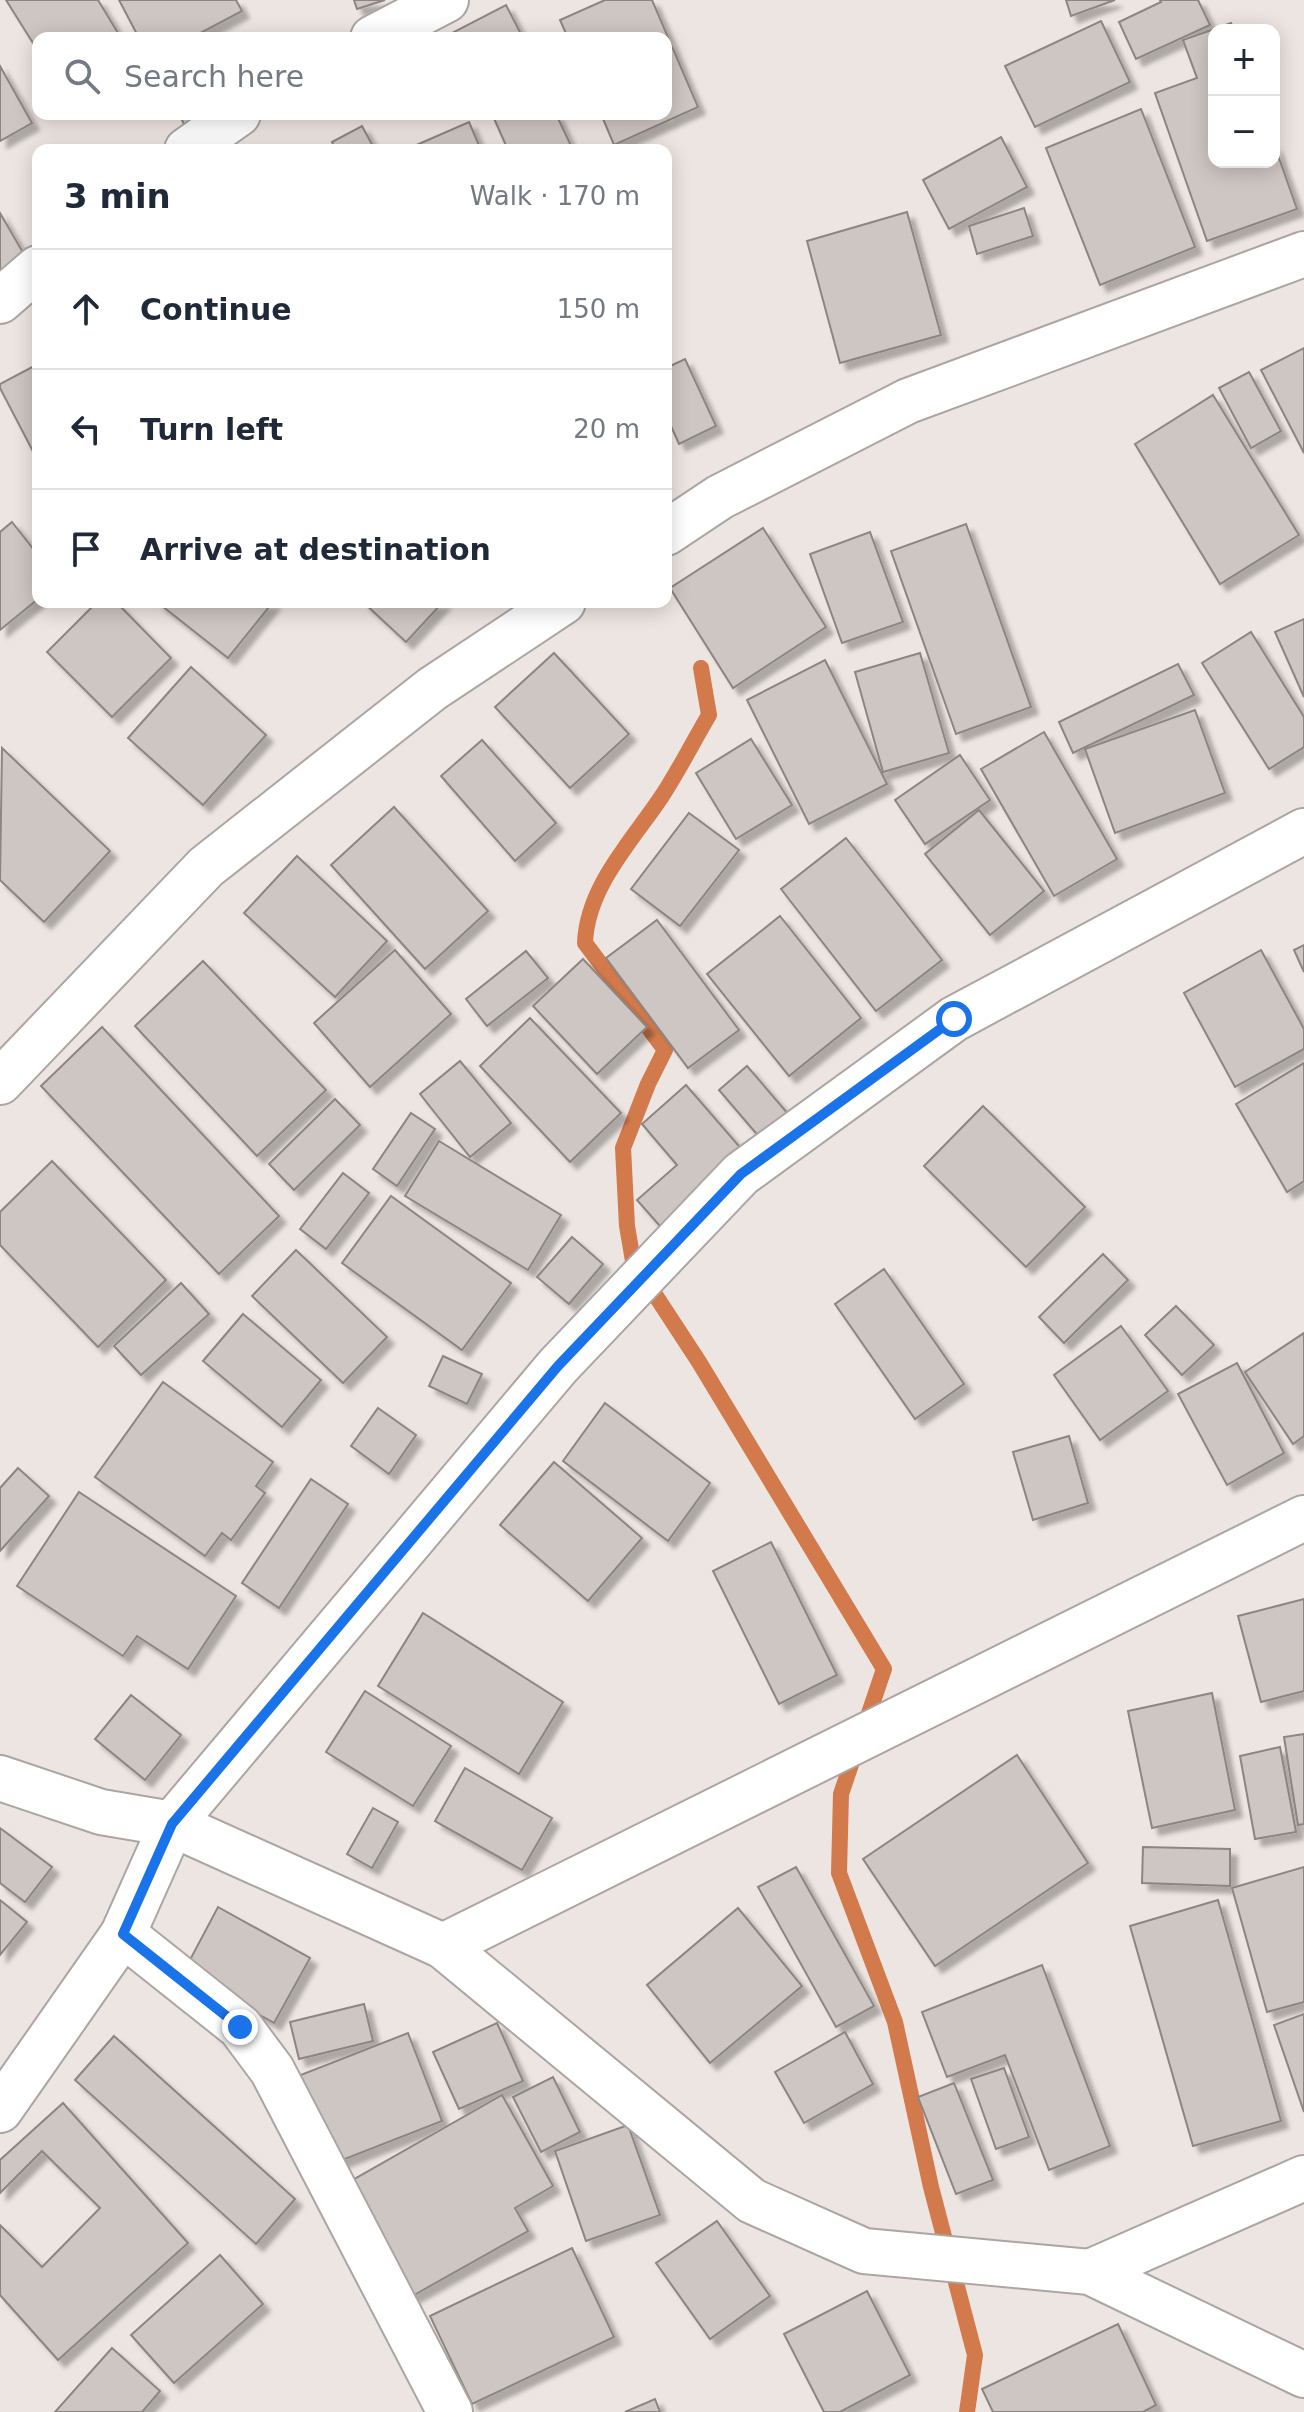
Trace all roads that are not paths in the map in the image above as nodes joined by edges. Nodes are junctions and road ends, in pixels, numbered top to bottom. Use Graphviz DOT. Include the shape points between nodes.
graph roads {
  1 [pos="446,0"];
  2 [pos="385,32"];
  3 [pos="230,120"];
  4 [pos="196,144"];
  5 [pos="1304,254"];
  6 [pos="32,273"];
  7 [pos="0,301"];
  8 [pos="672,529"];
  9 [pos="554,608"];
  10 [pos="1304,831"];
  11 [pos="0,1082"];
  12 [pos="1304,1518"];
  13 [pos="0,1778"];
  14 [pos="172,1824"];
  15 [pos="123,1934"];
  16 [pos="443,1946"];
  17 [pos="0,2110"];
  18 [pos="1304,2178"];
  19 [pos="1090,2272"];
  20 [pos="1304,2375"];
  21 [pos="450,2412"];
  1 -- 2 [label="street"];
  3 -- 4 [label="street"];
  5 -- 8 [label="street" via="908,401 720,497"];
  6 -- 7 [label="street"];
  9 -- 11 [label="street" via="432,689 206,867"];
  10 -- 14 [label="street" via="954,1019 741,1174 558,1366"];
  12 -- 16 [label="street"];
  13 -- 14 [label="street" via="101,1812"];
  14 -- 15 [label="street"];
  14 -- 16 [label="street"];
  15 -- 17 [label="street"];
  15 -- 21 [label="street" via="240,2027 272,2070"];
  16 -- 19 [label="street" via="752,2201 864,2251"];
  18 -- 19 [label="street"];
  19 -- 20 [label="street"];
}
